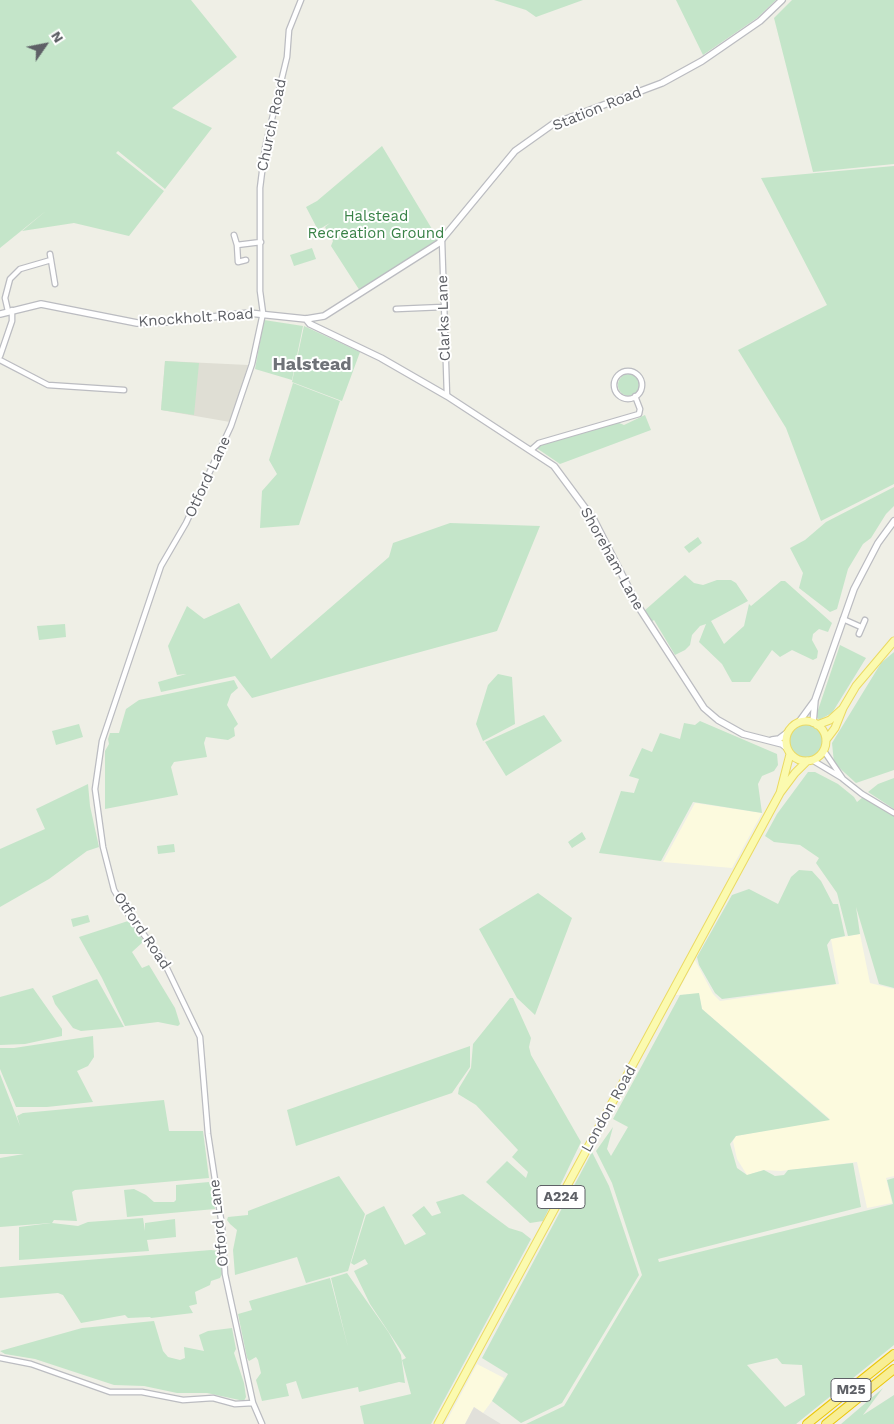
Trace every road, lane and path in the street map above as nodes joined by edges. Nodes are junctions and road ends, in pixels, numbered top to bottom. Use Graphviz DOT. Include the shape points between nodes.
graph roads {
  1 [pos="301,0"];
  2 [pos="782,0"];
  3 [pos="234,235"];
  4 [pos="442,240"];
  5 [pos="261,242"];
  6 [pos="237,245"];
  7 [pos="50,254"];
  8 [pos="51,260"];
  9 [pos="246,260"];
  10 [pos="55,284"];
  11 [pos="443,307"];
  12 [pos="396,309"];
  13 [pos="10,311"];
  14 [pos="262,313"];
  15 [pos="0,314"];
  16 [pos="306,319"];
  17 [pos="0,356"];
  18 [pos="0,360"];
  19 [pos="116,383"];
  20 [pos="117,390"];
  21 [pos="124,390"];
  22 [pos="447,396"];
  23 [pos="636,396"];
  24 [pos="531,450"];
  25 [pos="894,520"];
  26 [pos="843,619"];
  27 [pos="865,620"];
  28 [pos="861,627"];
  29 [pos="859,634"];
  30 [pos="139,635"];
  31 [pos="894,642"];
  32 [pos="815,700"];
  33 [pos="843,708"];
  34 [pos="799,722"];
  35 [pos="815,724"];
  36 [pos="787,733"];
  37 [pos="770,740"];
  38 [pos="826,740"];
  39 [pos="788,751"];
  40 [pos="824,751"];
  41 [pos="809,760"];
  42 [pos="843,779"];
  43 [pos="780,793"];
  44 [pos="894,813"];
  45 [pos="193,1020"];
  46 [pos="894,1354"];
  47 [pos="0,1358"];
  48 [pos="894,1369"];
  49 [pos="253,1403"];
  50 [pos="262,1424"];
  51 [pos="438,1424"];
  52 [pos="807,1424"];
  53 [pos="826,1424"];
  1 -- 5 [label="street, Church Road" via="289,30 265,148 260,188"];
  2 -- 4 [label="street, Station Road" via="760,21 702,61 662,83 553,124 515,152"];
  3 -- 6 [label="street"];
  4 -- 11 [label="street, Clarks Lane"];
  4 -- 16 [label="street, Station Road" via="333,311"];
  5 -- 6 [label="street"];
  5 -- 14 [label="street, Church Road"];
  6 -- 9 [label="street" via="238,262"];
  7 -- 8 [label="street"];
  8 -- 10 [label="street"];
  8 -- 13 [label="street" via="20,269 10,278 5,298"];
  11 -- 12 [label="street"];
  11 -- 22 [label="street, Clarks Lane"];
  13 -- 14 [label="street, Knockholt Road" via="51,304 137,323"];
  13 -- 15 [label="street, Knockholt Road"];
  13 -- 17 [label="street" via="12,320"];
  14 -- 16 [label="street, Knockholt Road"];
  14 -- 30 [label="street, Otford Lane" via="252,364 231,426 186,523 161,566"];
  16 -- 22 [label="street, Shoreham Lane"];
  18 -- 20 [label="street" via="48,385"];
  19 -- 20 [label="street"];
  20 -- 21 [label="street"];
  22 -- 24 [label="street, Shoreham Lane"];
  23 -- 23 [label="street" via="642,388 636,372 615,378 619,396 625,399"];
  23 -- 24 [label="street" via="639,414 540,444"];
  24 -- 37 [label="street, Shoreham Lane" via="554,466 594,520 638,606 704,708 743,734"];
  25 -- 26 [label="street" via="867,561"];
  26 -- 28 [label="street"];
  26 -- 32 [label="street"];
  27 -- 28 [label="street"];
  28 -- 29 [label="street"];
  30 -- 45 [label="street, Otford Road" via="102,741 95,790 103,848 114,890 162,958"];
  31 -- 33 [label="main road" via="868,670"];
  32 -- 34 [label="street"];
  32 -- 35 [label="street"];
  33 -- 35 [label="main road" via="830,720"];
  33 -- 38 [label="main road"];
  34 -- 35 [label="main road"];
  34 -- 36 [label="main road"];
  35 -- 38 [label="main road"];
  36 -- 37 [label="street" via="779,739"];
  36 -- 39 [label="main road"];
  37 -- 39 [label="street, Shoreham Lane"];
  38 -- 40 [label="main road"];
  39 -- 41 [label="main road" via="798,760"];
  39 -- 43 [label="main road, London Road / A224"];
  40 -- 41 [label="main road"];
  40 -- 42 [label="street"];
  41 -- 42 [label="street"];
  41 -- 43 [label="main road, London Road / A224"];
  42 -- 44 [label="street"];
  43 -- 51 [label="main road, London Road / A224"];
  45 -- 49 [label="street, Otford Lane" via="200,1037 225,1274"];
  46 -- 52 [label="highway, M25"];
  47 -- 49 [label="street" via="31,1364 110,1392"];
  48 -- 53 [label="highway, M25"];
  49 -- 50 [label="street, Otford Lane"];
}
